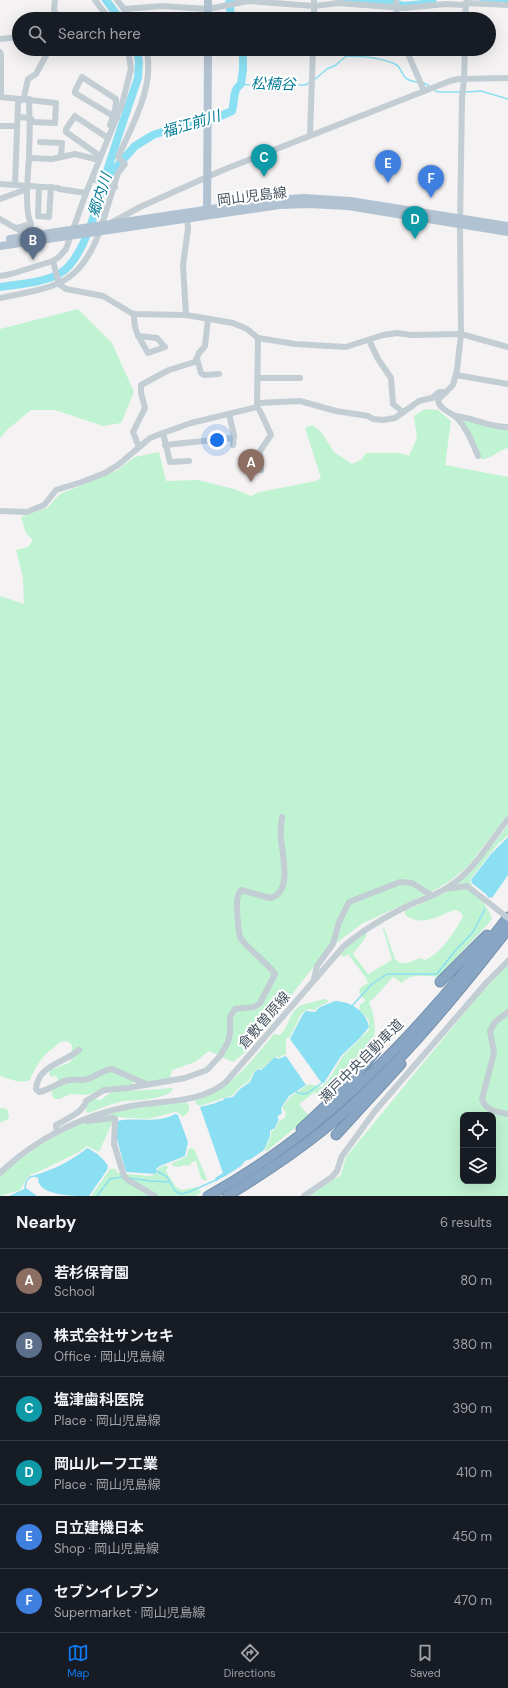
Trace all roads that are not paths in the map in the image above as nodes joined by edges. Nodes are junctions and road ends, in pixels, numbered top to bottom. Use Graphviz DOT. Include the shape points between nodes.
graph roads {
  1 [pos="55,0"];
  2 [pos="95,0"];
  3 [pos="117,0"];
  4 [pos="248,0"];
  5 [pos="162,3"];
  6 [pos="314,3"];
  7 [pos="396,3"];
  8 [pos="466,3"];
  9 [pos="208,4"];
  10 [pos="508,5"];
  11 [pos="124,9"];
  12 [pos="55,12"];
  13 [pos="104,12"];
  14 [pos="126,12"];
  15 [pos="12,38"];
  16 [pos="0,39"];
  17 [pos="0,52"];
  18 [pos="45,56"];
  19 [pos="129,56"];
  20 [pos="147,56"];
  21 [pos="208,56"];
  22 [pos="313,56"];
  23 [pos="409,56"];
  24 [pos="465,56"];
  25 [pos="508,78"];
  26 [pos="464,79"];
  27 [pos="424,91"];
  28 [pos="20,99"];
  29 [pos="29,99"];
  30 [pos="115,117"];
  31 [pos="18,118"];
  32 [pos="30,118"];
  33 [pos="0,126"];
  34 [pos="16,126"];
  35 [pos="310,135"];
  36 [pos="107,137"];
  37 [pos="40,142"];
  38 [pos="61,156"];
  39 [pos="99,157"];
  40 [pos="29,158"];
  41 [pos="207,177"];
  42 [pos="93,179"];
  43 [pos="0,184"];
  44 [pos="15,185"];
  45 [pos="27,187"];
  46 [pos="39,187"];
  47 [pos="51,187"];
  48 [pos="114,187"];
  49 [pos="86,193"];
  50 [pos="0,199"];
  51 [pos="140,206"];
  52 [pos="207,212"];
  53 [pos="171,217"];
  54 [pos="187,218"];
  55 [pos="0,219"];
  56 [pos="138,219"];
  57 [pos="460,221"];
  58 [pos="111,223"];
  59 [pos="508,227"];
  60 [pos="17,228"];
  61 [pos="100,228"];
  62 [pos="75,232"];
  63 [pos="25,236"];
  64 [pos="0,240"];
  65 [pos="0,246"];
  66 [pos="53,261"];
  67 [pos="0,276"];
  68 [pos="59,283"];
  69 [pos="0,298"];
  70 [pos="134,314"];
  71 [pos="186,315"];
  72 [pos="208,319"];
  73 [pos="461,334"];
  74 [pos="138,336"];
  75 [pos="258,338"];
  76 [pos="369,340"];
  77 [pos="508,348"];
  78 [pos="197,359"];
  79 [pos="219,374"];
  80 [pos="456,375"];
  81 [pos="258,378"];
  82 [pos="300,378"];
  83 [pos="508,384"];
  84 [pos="446,392"];
  85 [pos="258,405"];
  86 [pos="403,412"];
  87 [pos="229,414"];
  88 [pos="455,416"];
  89 [pos="508,427"];
  90 [pos="163,433"];
  91 [pos="233,438"];
  92 [pos="165,445"];
  93 [pos="233,445"];
  94 [pos="138,447"];
  95 [pos="478,456"];
  96 [pos="189,461"];
  97 [pos="261,470"];
  98 [pos="0,512"];
  99 [pos="282,817"];
  100 [pos="508,819"];
  101 [pos="445,889"];
  102 [pos="431,895"];
  103 [pos="508,912"];
  104 [pos="508,917"];
  105 [pos="508,929"];
  106 [pos="508,961"];
  107 [pos="314,979"];
  108 [pos="440,982"];
  109 [pos="446,1006"];
  110 [pos="508,1012"];
  111 [pos="79,1050"];
  112 [pos="376,1050"];
  113 [pos="147,1084"];
  114 [pos="508,1114"];
  115 [pos="84,1120"];
  116 [pos="57,1132"];
  117 [pos="336,1135"];
  118 [pos="264,1162"];
  119 [pos="0,1173"];
  120 [pos="155,1196"];
  121 [pos="208,1196"];
  122 [pos="227,1196"];
  123 [pos="304,1196"];
  1 -- 12 [label="street"];
  2 -- 13 [label="street"];
  3 -- 11 [label="street"];
  4 -- 6 [label="street"];
  4 -- 9 [label="street"];
  5 -- 9 [label="street"];
  5 -- 11 [label="street"];
  6 -- 7 [label="street"];
  7 -- 8 [label="street" via="404,8"];
  8 -- 10 [label="street"];
  11 -- 14 [label="street"];
  15 -- 16 [label="street"];
  17 -- 28 [label="street" via="1,97"];
  18 -- 28 [label="street" via="36,74 28,79 24,97"];
  19 -- 30 [label="street" via="131,69 122,104"];
  20 -- 48 [label="street" via="146,84 140,109 118,157 125,164 118,173"];
  21 -- 41 [label="main road"];
  22 -- 35 [label="street"];
  23 -- 27 [label="street"];
  24 -- 26 [label="street"];
  25 -- 26 [label="street"];
  26 -- 27 [label="street" via="450,81"];
  26 -- 57 [label="street"];
  27 -- 35 [label="street"];
  28 -- 29 [label="street"];
  28 -- 31 [label="street"];
  29 -- 32 [label="street"];
  29 -- 32 [label="street" via="56,103 56,123 34,122"];
  30 -- 30 [label="street" via="75,93 82,77 116,99"];
  30 -- 36 [label="street"];
  31 -- 32 [label="street"];
  31 -- 34 [label="street"];
  32 -- 40 [label="street"];
  33 -- 34 [label="street"];
  34 -- 44 [label="street"];
  35 -- 41 [label="street"];
  36 -- 39 [label="street"];
  36 -- 39 [label="street" via="75,116 66,129 66,132"];
  37 -- 38 [label="street" via="62,143"];
  38 -- 39 [label="street" via="75,154"];
  38 -- 40 [label="street" via="52,159"];
  39 -- 42 [label="street"];
  40 -- 45 [label="street"];
  41 -- 51 [label="street"];
  41 -- 52 [label="main road"];
  42 -- 48 [label="street"];
  42 -- 49 [label="street"];
  43 -- 44 [label="street"];
  44 -- 45 [label="street"];
  45 -- 46 [label="street"];
  45 -- 50 [label="street"];
  45 -- 60 [label="street" via="31,224"];
  46 -- 47 [label="street"];
  46 -- 47 [label="street" via="38,216 49,217"];
  47 -- 49 [label="street"];
  48 -- 61 [label="street"];
  49 -- 62 [label="street"];
  51 -- 56 [label="street" via="136,214"];
  51 -- 58 [label="street"];
  52 -- 53 [label="main road, 岡山児島線"];
  52 -- 54 [label="main road, 岡山児島線"];
  52 -- 57 [label="main road, 岡山児島線" via="331,202"];
  53 -- 54 [label="main road, 岡山児島線"];
  53 -- 56 [label="main road, 岡山児島線"];
  53 -- 61 [label="main road, 岡山児島線"];
  54 -- 71 [label="street" via="183,265"];
  55 -- 60 [label="street"];
  56 -- 58 [label="main road, 岡山児島線"];
  57 -- 59 [label="main road, 岡山児島線"];
  57 -- 73 [label="street"];
  58 -- 61 [label="main road, 岡山児島線"];
  60 -- 63 [label="street"];
  61 -- 62 [label="main road, 岡山児島線"];
  61 -- 68 [label="street" via="81,268 73,276"];
  62 -- 63 [label="main road, 岡山児島線"];
  62 -- 65 [label="main road, 岡山児島線"];
  62 -- 66 [label="street" via="64,253"];
  63 -- 64 [label="main road, 岡山児島線"];
  66 -- 67 [label="street"];
  66 -- 68 [label="street"];
  68 -- 69 [label="street"];
  68 -- 70 [label="street" via="66,289 103,296"];
  70 -- 71 [label="street"];
  70 -- 74 [label="street"];
  71 -- 72 [label="street"];
  72 -- 75 [label="street" via="233,323"];
  72 -- 78 [label="street" via="205,346"];
  73 -- 76 [label="street" via="411,336 397,333"];
  73 -- 77 [label="street"];
  73 -- 80 [label="street"];
  75 -- 76 [label="street" via="333,347 346,347"];
  75 -- 81 [label="street"];
  76 -- 86 [label="street" via="390,378 393,404"];
  78 -- 79 [label="street" via="201,373"];
  78 -- 94 [label="street" via="193,364 170,370 141,385 145,408 133,432"];
  80 -- 83 [label="street"];
  80 -- 84 [label="street" via="453,385"];
  81 -- 82 [label="street"];
  81 -- 85 [label="street"];
  84 -- 86 [label="street" via="439,392 432,398 419,401"];
  84 -- 88 [label="street" via="438,400 439,404"];
  85 -- 86 [label="street" via="300,401 336,411 368,416 373,420 395,418"];
  85 -- 87 [label="street"];
  85 -- 97 [label="street" via="271,436 260,451"];
  87 -- 90 [label="street"];
  87 -- 91 [label="street"];
  88 -- 89 [label="street" via="496,427"];
  88 -- 95 [label="street" via="468,432"];
  90 -- 92 [label="street"];
  90 -- 94 [label="street"];
  91 -- 92 [label="street"];
  91 -- 93 [label="street"];
  92 -- 96 [label="street" via="170,462"];
  94 -- 98 [label="street" via="118,465 105,472 56,490 44,505 27,512"];
  99 -- 113 [label="street" via="280,839 285,876 281,890 275,897 270,898 241,890 236,901 242,940 269,965 274,974 260,1003 254,1007 235,1010 231,1014 228,1042 211,1067 185,1078"];
  100 -- 101 [label="street, 倉敷曽原線" via="469,870"];
  101 -- 102 [label="street, 倉敷曽原線"];
  101 -- 104 [label="street, bridge" via="467,886"];
  102 -- 107 [label="street, 倉敷曽原線" via="385,917 354,937"];
  102 -- 107 [label="street" via="412,883 400,882 349,902 339,922 333,944 317,966"];
  103 -- 108 [label="highway"];
  104 -- 118 [label="highway, 瀬戸中央自動車道" via="439,1002 370,1075 320,1120"];
  105 -- 109 [label="highway, 瀬戸中央自動車道"];
  106 -- 123 [label="street" via="375,1111 342,1156 332,1177"];
  107 -- 115 [label="street, 倉敷曽原線" via="220,1087 200,1096 132,1106"];
  109 -- 117 [label="highway" via="406,1058"];
  109 -- 122 [label="highway, 瀬戸中央自動車道" via="399,1059 337,1118 276,1165"];
  110 -- 114 [label="street" via="495,1022 490,1031 494,1053 482,1099 491,1110"];
  111 -- 113 [label="street" via="46,1069 38,1080 36,1089 39,1092 69,1080 88,1079 106,1069 112,1069"];
  112 -- 118 [label="highway" via="350,1083"];
  113 -- 116 [label="street" via="104,1090 86,1101 79,1112 56,1125"];
  115 -- 116 [label="street, 倉敷曽原線"];
  115 -- 120 [label="street" via="115,1119 114,1144 124,1176"];
  116 -- 119 [label="street, 倉敷曽原線"];
  118 -- 121 [label="highway, 瀬戸中央自動車道"];
}
